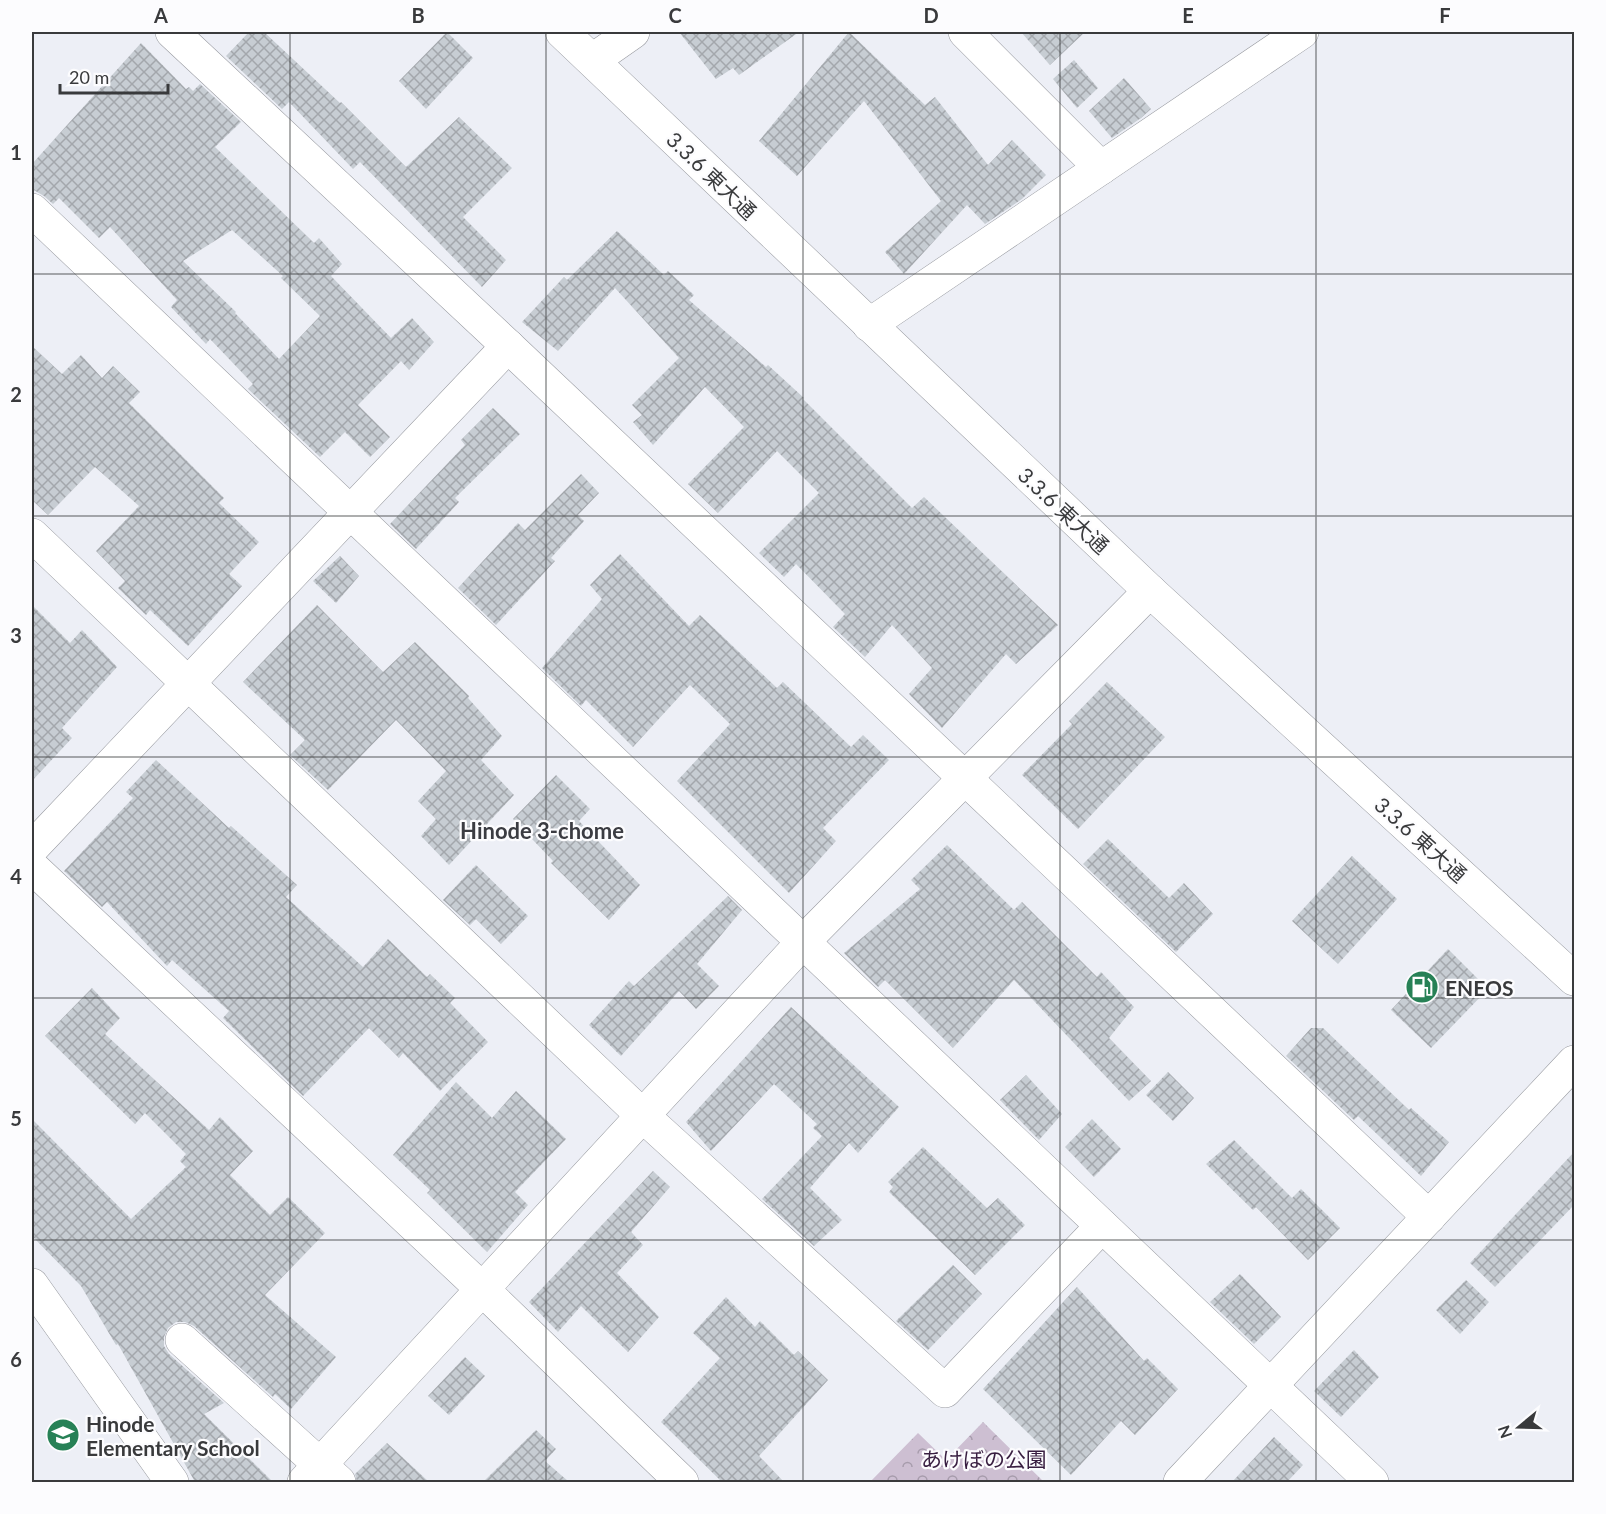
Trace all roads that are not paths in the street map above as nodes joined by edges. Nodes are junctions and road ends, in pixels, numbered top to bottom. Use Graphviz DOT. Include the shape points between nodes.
graph roads {
  1 [pos="172,32"];
  2 [pos="562,32"];
  3 [pos="633,32"];
  4 [pos="965,32"];
  5 [pos="1302,32"];
  6 [pos="593,60"];
  7 [pos="1101,168"];
  8 [pos="32,210"];
  9 [pos="869,325"];
  10 [pos="508,346"];
  11 [pos="351,513"];
  12 [pos="32,535"];
  13 [pos="1150,591"];
  14 [pos="188,684"];
  15 [pos="965,778"];
  16 [pos="32,848"];
  17 [pos="32,867"];
  18 [pos="803,942"];
  19 [pos="1575,979"];
  20 [pos="1575,1062"];
  21 [pos="643,1116"];
  22 [pos="1429,1217"];
  23 [pos="1102,1226"];
  24 [pos="32,1285"];
  25 [pos="482,1289"];
  26 [pos="182,1340"];
  27 [pos="1270,1386"];
  28 [pos="321,1476"];
  29 [pos="172,1482"];
  30 [pos="682,1482"];
  31 [pos="1180,1482"];
  32 [pos="1372,1482"];
  1 -- 10 [label="street"];
  2 -- 6 [label="street, 3.3.6 東大通"];
  3 -- 6 [label="street"];
  4 -- 7 [label="street"];
  5 -- 7 [label="street"];
  6 -- 9 [label="street, 3.3.6 東大通"];
  7 -- 9 [label="street"];
  8 -- 11 [label="street"];
  9 -- 13 [label="street, 3.3.6 東大通"];
  10 -- 11 [label="street"];
  10 -- 15 [label="street"];
  11 -- 14 [label="street"];
  11 -- 18 [label="street"];
  12 -- 14 [label="street"];
  13 -- 15 [label="street"];
  13 -- 19 [label="street, 3.3.6 東大通"];
  14 -- 16 [label="street"];
  14 -- 21 [label="street"];
  15 -- 18 [label="street"];
  15 -- 22 [label="street"];
  17 -- 25 [label="street"];
  18 -- 21 [label="street"];
  18 -- 23 [label="street"];
  20 -- 22 [label="street"];
  21 -- 23 [label="street" via="945,1390"];
  21 -- 25 [label="street"];
  22 -- 27 [label="street"];
  23 -- 27 [label="street"];
  24 -- 29 [label="street"];
  25 -- 28 [label="street"];
  25 -- 30 [label="street"];
  26 -- 28 [label="street"];
  27 -- 31 [label="street"];
  27 -- 32 [label="street"];
}
